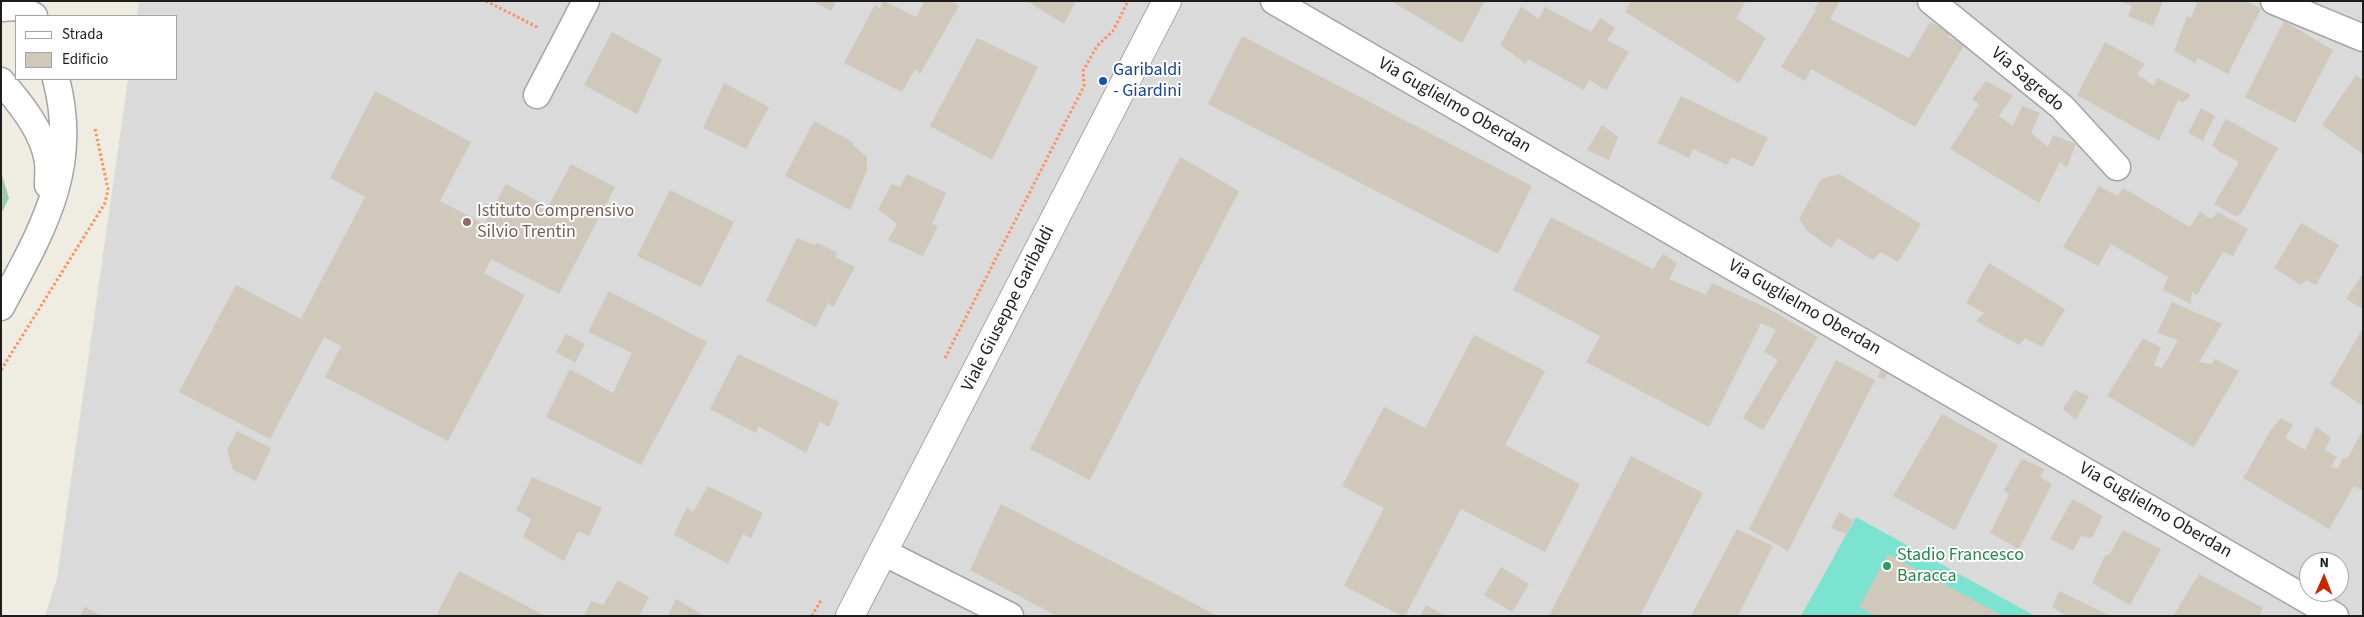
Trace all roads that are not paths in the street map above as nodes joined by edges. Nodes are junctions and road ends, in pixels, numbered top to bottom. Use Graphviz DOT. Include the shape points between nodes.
graph roads {
  1 [pos="586,1"];
  2 [pos="1167,1"];
  3 [pos="1274,1"];
  4 [pos="1930,1"];
  5 [pos="2274,1"];
  6 [pos="1,8"];
  7 [pos="24,9"];
  8 [pos="2363,38"];
  9 [pos="1,77"];
  10 [pos="15,78"];
  11 [pos="56,80"];
  12 [pos="1,81"];
  13 [pos="537,95"];
  14 [pos="2117,167"];
  15 [pos="46,218"];
  16 [pos="1,307"];
  17 [pos="883,552"];
  18 [pos="850,616"];
  19 [pos="1010,616"];
  20 [pos="2335,616"];
  1 -- 13 [label="street"];
  2 -- 17 [label="street, Viale Giuseppe Garibaldi"];
  3 -- 20 [label="street, Via Guglielmo Oberdan"];
  4 -- 14 [label="street, Via Sagredo" via="2062,107"];
  5 -- 8 [label="street"];
  6 -- 7 [label="street"];
  9 -- 10 [label="street"];
  11 -- 15 [label="street" via="65,134 55,192"];
  12 -- 15 [label="street" via="23,108 43,144 48,162"];
  15 -- 16 [label="street"];
  17 -- 18 [label="street, Viale Giuseppe Garibaldi"];
  17 -- 19 [label="street"];
}
